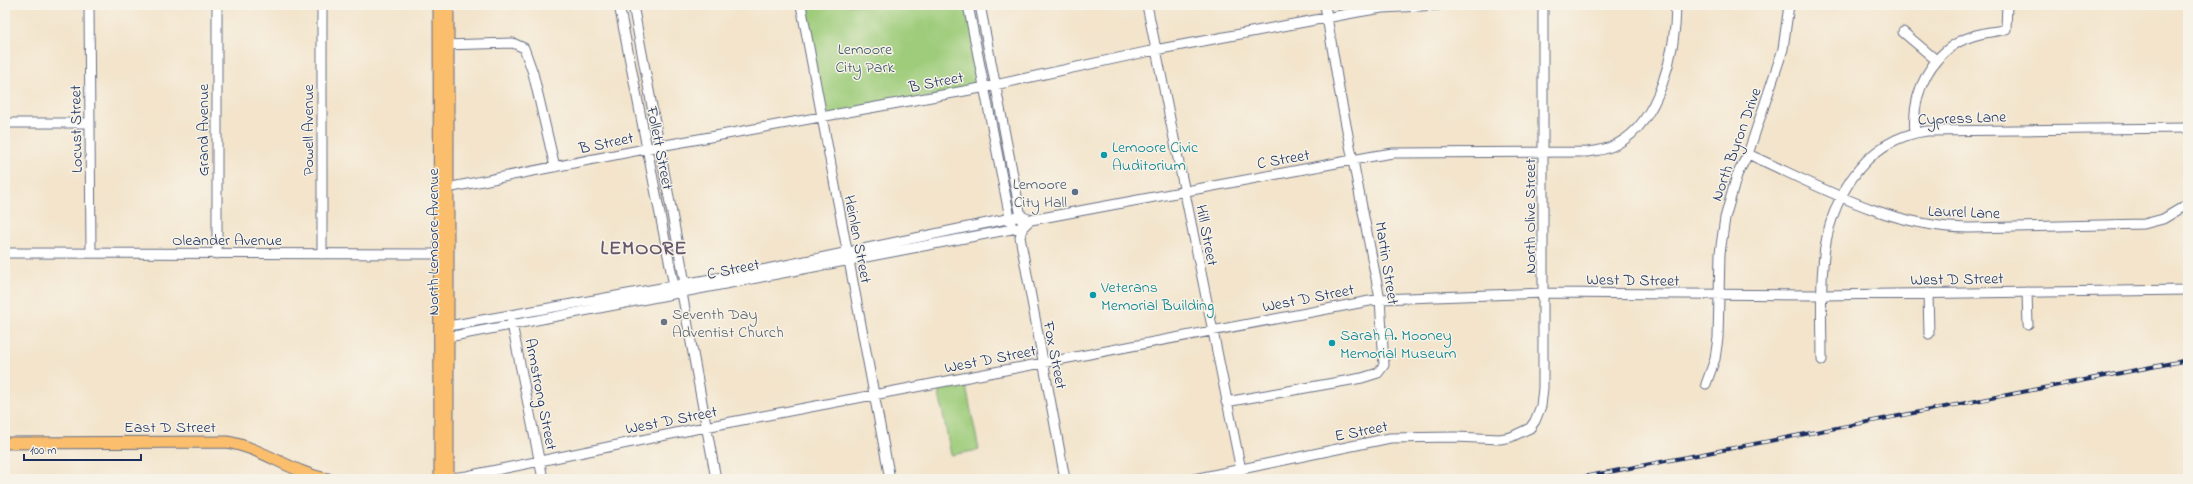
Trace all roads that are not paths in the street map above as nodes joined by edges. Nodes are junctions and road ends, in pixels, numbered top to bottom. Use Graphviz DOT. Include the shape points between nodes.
graph roads {
  1 [pos="89,5"];
  2 [pos="217,5"];
  3 [pos="322,5"];
  4 [pos="438,5"];
  5 [pos="448,5"];
  6 [pos="619,5"];
  7 [pos="633,5"];
  8 [pos="801,5"];
  9 [pos="968,5"];
  10 [pos="980,5"];
  11 [pos="1147,5"];
  12 [pos="1325,5"];
  13 [pos="1439,5"];
  14 [pos="1543,5"];
  15 [pos="1676,5"];
  16 [pos="1789,5"];
  17 [pos="2007,5"];
  18 [pos="1328,18"];
  19 [pos="1903,32"];
  20 [pos="444,45"];
  21 [pos="1155,50"];
  22 [pos="1936,60"];
  23 [pos="995,85"];
  24 [pos="983,87"];
  25 [pos="822,117"];
  26 [pos="5,123"];
  27 [pos="90,123"];
  28 [pos="2188,128"];
  29 [pos="1915,133"];
  30 [pos="660,146"];
  31 [pos="646,149"];
  32 [pos="1544,152"];
  33 [pos="1748,154"];
  34 [pos="1354,160"];
  35 [pos="555,167"];
  36 [pos="444,189"];
  37 [pos="1185,191"];
  38 [pos="1842,196"];
  39 [pos="2188,204"];
  40 [pos="1010,218"];
  41 [pos="1025,221"];
  42 [pos="1012,229"];
  43 [pos="1019,236"];
  44 [pos="5,253"];
  45 [pos="91,253"];
  46 [pos="444,253"];
  47 [pos="217,254"];
  48 [pos="322,254"];
  49 [pos="847,257"];
  50 [pos="685,283"];
  51 [pos="674,286"];
  52 [pos="2188,290"];
  53 [pos="2027,292"];
  54 [pos="682,293"];
  55 [pos="1544,293"];
  56 [pos="1928,293"];
  57 [pos="1822,295"];
  58 [pos="1719,296"];
  59 [pos="1380,299"];
  60 [pos="511,315"];
  61 [pos="513,325"];
  62 [pos="2028,325"];
  63 [pos="1212,331"];
  64 [pos="443,332"];
  65 [pos="1929,334"];
  66 [pos="1822,360"];
  67 [pos="1042,364"];
  68 [pos="1706,384"];
  69 [pos="873,395"];
  70 [pos="1226,402"];
  71 [pos="1532,425"];
  72 [pos="705,427"];
  73 [pos="5,442"];
  74 [pos="539,461"];
  75 [pos="1241,470"];
  76 [pos="328,479"];
  77 [pos="432,479"];
  78 [pos="444,479"];
  79 [pos="543,479"];
  80 [pos="716,479"];
  81 [pos="890,479"];
  82 [pos="1064,479"];
  83 [pos="1194,479"];
  1 -- 27 [label="street, Locust Street"];
  2 -- 47 [label="street, Grand Avenue"];
  3 -- 48 [label="street, Powell Avenue"];
  4 -- 20 [label="main road, North Lemoore Avenue"];
  5 -- 20 [label="main road, North Lemoore Avenue"];
  6 -- 31 [label="street, Follett Street"];
  7 -- 30 [label="street, Follett Street"];
  8 -- 25 [label="street, Heinlen Street"];
  9 -- 24 [label="street"];
  10 -- 23 [label="street"];
  11 -- 21 [label="street, Hill Street"];
  12 -- 18 [label="street, Martin Street"];
  13 -- 18 [label="street, B Street" via="1382,8"];
  14 -- 32 [label="street, North Olive Street"];
  15 -- 32 [label="street, C Street" via="1675,29 1668,67 1647,116 1636,130 1616,145 1602,150"];
  16 -- 33 [label="street, North Byron Drive" via="1783,49"];
  17 -- 22 [label="street" via="2006,29 1964,39"];
  18 -- 21 [label="street, B Street"];
  18 -- 34 [label="street, Martin Street"];
  19 -- 22 [label="street"];
  20 -- 35 [label="street" via="513,44 524,48 533,73"];
  20 -- 36 [label="main road, North Lemoore Avenue"];
  21 -- 23 [label="street, B Street"];
  21 -- 37 [label="street, Hill Street"];
  22 -- 29 [label="street" via="1918,93"];
  23 -- 24 [label="street, B Street"];
  23 -- 41 [label="street"];
  24 -- 25 [label="street, B Street"];
  24 -- 40 [label="street"];
  25 -- 30 [label="street, B Street"];
  25 -- 49 [label="street, Heinlen Street"];
  26 -- 27 [label="street"];
  27 -- 45 [label="street, Locust Street"];
  28 -- 29 [label="street, Cypress Lane"];
  29 -- 38 [label="street, Cypress Lane" via="1896,139 1868,157 1850,180"];
  30 -- 31 [label="street, B Street"];
  30 -- 50 [label="street, Follett Street"];
  31 -- 35 [label="street, B Street"];
  31 -- 51 [label="street, Follett Street"];
  32 -- 34 [label="street, C Street" via="1393,153"];
  32 -- 55 [label="street, North Olive Street"];
  33 -- 38 [label="street, Laurel Lane"];
  33 -- 58 [label="street, North Byron Drive" via="1737,175 1725,218 1720,252"];
  34 -- 37 [label="street, C Street"];
  34 -- 59 [label="street, Martin Street"];
  35 -- 36 [label="street, B Street"];
  36 -- 46 [label="main road, North Lemoore Avenue"];
  37 -- 41 [label="street, C Street"];
  37 -- 63 [label="street, Hill Street"];
  38 -- 39 [label="street, Laurel Lane" via="1892,218 1954,228 2144,224 2163,219"];
  38 -- 57 [label="street, Cypress Lane" via="1830,223 1825,245"];
  40 -- 41 [label="street, C Street"];
  40 -- 42 [label="street"];
  40 -- 49 [label="street, C Street"];
  41 -- 42 [label="street, C Street"];
  41 -- 43 [label="street"];
  42 -- 43 [label="street"];
  42 -- 49 [label="street, C Street"];
  43 -- 67 [label="street, Fox Street"];
  44 -- 45 [label="street, Oleander Avenue"];
  45 -- 47 [label="street, Oleander Avenue"];
  46 -- 48 [label="street, Oleander Avenue"];
  46 -- 64 [label="main road, North Lemoore Avenue"];
  47 -- 48 [label="street, Oleander Avenue"];
  49 -- 50 [label="street, C Street"];
  49 -- 54 [label="street, C Street"];
  49 -- 69 [label="street, Heinlen Street"];
  50 -- 51 [label="street, C Street"];
  50 -- 54 [label="street, Follett Street"];
  51 -- 54 [label="street"];
  51 -- 60 [label="street, C Street"];
  52 -- 53 [label="street, West D Street"];
  53 -- 56 [label="street, West D Street"];
  53 -- 62 [label="street"];
  54 -- 61 [label="street, C Street"];
  54 -- 72 [label="street, Follett Street"];
  55 -- 58 [label="street, West D Street"];
  55 -- 59 [label="street, West D Street"];
  55 -- 71 [label="street, North Olive Street" via="1541,406"];
  56 -- 57 [label="street, West D Street"];
  56 -- 65 [label="street"];
  57 -- 58 [label="street, West D Street"];
  57 -- 66 [label="street, Cypress Lane"];
  58 -- 68 [label="street, North Byron Drive" via="1715,359"];
  59 -- 63 [label="street, West D Street"];
  59 -- 70 [label="street, Martin Street" via="1384,365 1378,373"];
  60 -- 61 [label="street, Armstrong Street"];
  60 -- 64 [label="street, C Street"];
  61 -- 64 [label="street, C Street"];
  61 -- 74 [label="street, Armstrong Street"];
  63 -- 67 [label="street, West D Street"];
  63 -- 70 [label="street, Hill Street"];
  64 -- 78 [label="main road, North Lemoore Avenue"];
  67 -- 69 [label="street, West D Street"];
  67 -- 82 [label="street, Fox Street"];
  69 -- 72 [label="street, West D Street"];
  69 -- 81 [label="street, Heinlen Street"];
  70 -- 75 [label="street, Hill Street"];
  71 -- 75 [label="street, E Street" via="1521,434 1500,439 1390,438"];
  72 -- 74 [label="street, West D Street"];
  72 -- 80 [label="street, Follett Street"];
  73 -- 76 [label="main road, East D Street" via="227,442 252,448"];
  74 -- 78 [label="street, West D Street"];
  74 -- 79 [label="street, Armstrong Street"];
  75 -- 83 [label="street, E Street"];
  77 -- 78 [label="main road"];
}
